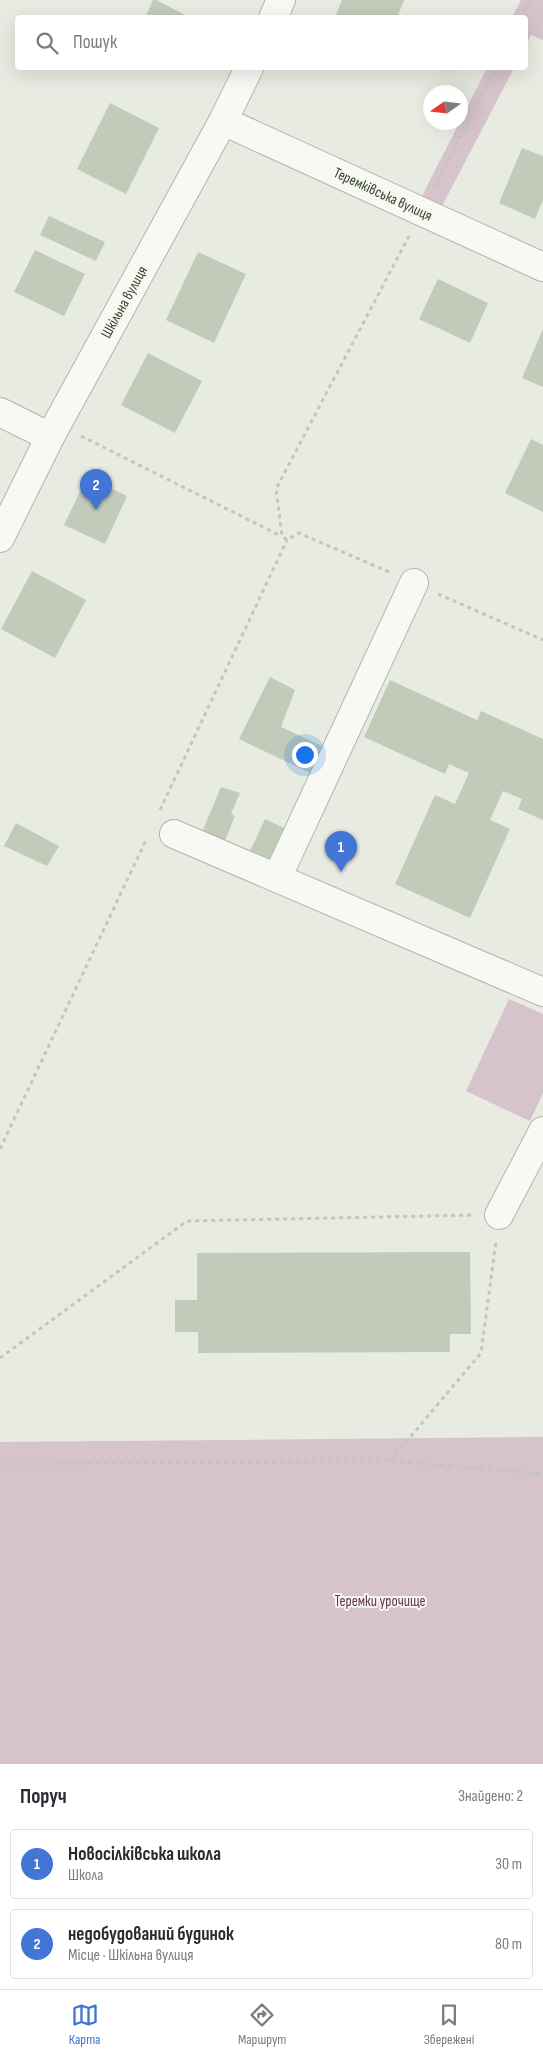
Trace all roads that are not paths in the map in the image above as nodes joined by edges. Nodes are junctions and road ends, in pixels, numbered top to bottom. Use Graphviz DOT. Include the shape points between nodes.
graph roads {
  1 [pos="281,0"];
  2 [pos="274,15"];
  3 [pos="248,70"];
  4 [pos="223,121"];
  5 [pos="543,267"];
  6 [pos="0,412"];
  7 [pos="50,436"];
  8 [pos="0,538"];
  9 [pos="414,583"];
  10 [pos="160,828"];
  11 [pos="277,878"];
  12 [pos="543,992"];
  13 [pos="543,1131"];
  14 [pos="499,1215"];
  1 -- 2 [label="street"];
  3 -- 4 [label="street, Шкільна вулиця"];
  4 -- 5 [label="street, Теремківська вулиця"];
  4 -- 7 [label="street, Шкільна вулиця"];
  6 -- 7 [label="street"];
  7 -- 8 [label="street, Шкільна вулиця"];
  9 -- 11 [label="street"];
  10 -- 11 [label="street"];
  11 -- 12 [label="street"];
  13 -- 14 [label="street"];
}
